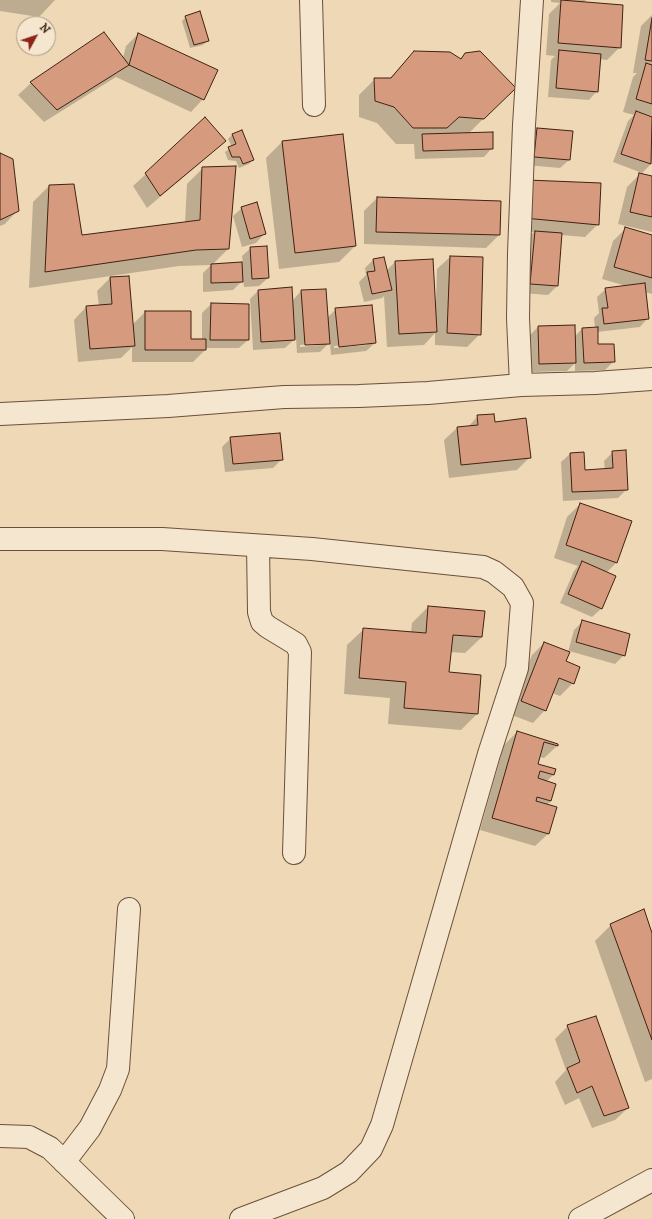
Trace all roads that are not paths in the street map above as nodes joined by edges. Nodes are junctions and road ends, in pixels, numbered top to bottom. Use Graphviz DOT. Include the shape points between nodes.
graph roads {
  1 [pos="311,0"];
  2 [pos="532,0"];
  3 [pos="314,105"];
  4 [pos="652,379"];
  5 [pos="521,385"];
  6 [pos="0,414"];
  7 [pos="0,539"];
  8 [pos="258,546"];
  9 [pos="294,853"];
  10 [pos="130,909"];
  11 [pos="0,1136"];
  12 [pos="64,1162"];
  13 [pos="652,1180"];
  14 [pos="123,1219"];
  15 [pos="241,1219"];
  16 [pos="580,1219"];
  1 -- 3 [label="street"];
  2 -- 5 [label="street" via="519,246 518,318"];
  4 -- 5 [label="street"];
  5 -- 6 [label="street" via="428,393 284,397 168,406"];
  7 -- 8 [label="street" via="162,539"];
  8 -- 9 [label="street" via="259,612 262,622 296,644 300,652"];
  8 -- 15 [label="street" via="312,549 483,567 513,587 522,603 517,668 483,776 382,1125 371,1149 349,1172 323,1188"];
  10 -- 12 [label="street" via="118,1069 93,1122"];
  11 -- 12 [label="street" via="29,1137 50,1148"];
  12 -- 14 [label="street"];
  13 -- 16 [label="street"];
}
